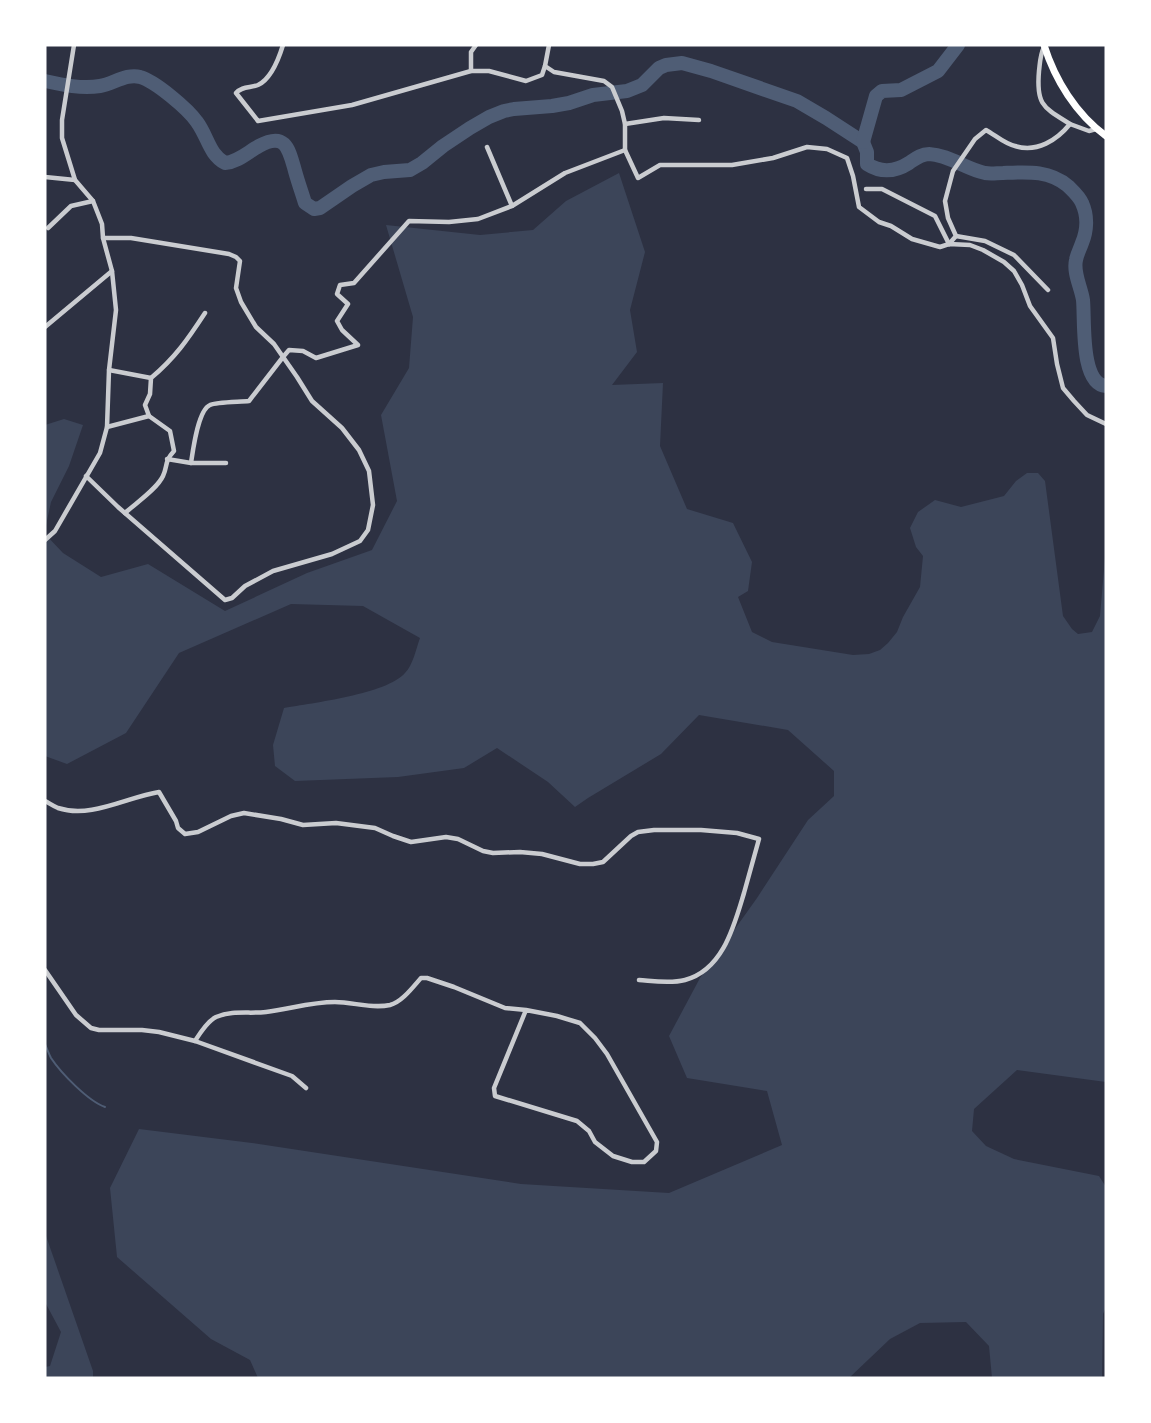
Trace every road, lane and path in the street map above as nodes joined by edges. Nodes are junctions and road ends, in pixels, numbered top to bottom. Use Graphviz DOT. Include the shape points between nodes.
graph roads {
  1 [pos="74,45"];
  2 [pos="283,45"];
  3 [pos="476,45"];
  4 [pos="549,45"];
  5 [pos="1044,46"];
  6 [pos="545,66"];
  7 [pos="471,71"];
  8 [pos="699,120"];
  9 [pos="625,124"];
  10 [pos="1070,124"];
  11 [pos="1096,129"];
  12 [pos="1106,136"];
  13 [pos="487,147"];
  14 [pos="625,150"];
  15 [pos="45,177"];
  16 [pos="75,180"];
  17 [pos="866,189"];
  18 [pos="93,201"];
  19 [pos="512,206"];
  20 [pos="48,228"];
  21 [pos="956,236"];
  22 [pos="103,238"];
  23 [pos="949,244"];
  24 [pos="112,271"];
  25 [pos="1048,290"];
  26 [pos="205,313"];
  27 [pos="45,327"];
  28 [pos="283,357"];
  29 [pos="109,370"];
  30 [pos="151,378"];
  31 [pos="149,416"];
  32 [pos="1106,424"];
  33 [pos="107,428"];
  34 [pos="167,459"];
  35 [pos="191,463"];
  36 [pos="226,463"];
  37 [pos="86,477"];
  38 [pos="124,513"];
  39 [pos="45,540"];
  40 [pos="45,801"];
  41 [pos="45,970"];
  42 [pos="639,980"];
  43 [pos="526,1010"];
  44 [pos="195,1041"];
  45 [pos="306,1088"];
  1 -- 16 [label="street" via="62,138"];
  2 -- 7 [label="street" via="279,60 260,84 240,88 236,93 258,121 352,105"];
  3 -- 7 [label="street" via="471,52"];
  4 -- 6 [label="street"];
  5 -- 10 [label="street" via="1037,89 1040,100"];
  5 -- 11 [label="main road" via="1066,93"];
  6 -- 7 [label="street" via="542,75 526,81 489,70"];
  6 -- 9 [label="street" via="554,72 604,81 616,95"];
  8 -- 9 [label="street" via="664,118"];
  9 -- 14 [label="street"];
  10 -- 11 [label="street" via="1089,131"];
  10 -- 21 [label="street" via="1062,134 1040,146 1014,146 986,130 975,139 953,171 945,201"];
  11 -- 12 [label="main road"];
  13 -- 19 [label="street"];
  14 -- 19 [label="street" via="565,173"];
  14 -- 23 [label="street" via="638,178 660,165 732,165 807,147 827,149 847,158 859,207 912,239 940,247"];
  15 -- 16 [label="street"];
  16 -- 18 [label="street"];
  17 -- 23 [label="street" via="882,189 935,216"];
  18 -- 20 [label="street" via="71,206"];
  18 -- 22 [label="street"];
  19 -- 28 [label="street" via="478,219 409,221 354,283 340,285 337,294 348,304 337,321 358,345 316,358 303,351 289,350"];
  21 -- 23 [label="street"];
  21 -- 25 [label="street" via="985,241 1014,255"];
  22 -- 24 [label="street"];
  22 -- 28 [label="street" via="130,238 236,257 240,261 236,288 241,302 256,327"];
  23 -- 32 [label="street" via="983,250 1014,271 1030,306 1053,338 1063,388 1087,415"];
  24 -- 27 [label="street"];
  24 -- 29 [label="street" via="116,310"];
  26 -- 30 [label="street" via="184,345"];
  28 -- 35 [label="street" via="249,401 210,405 204,410"];
  28 -- 38 [label="street" via="312,401 359,450 369,471 373,505 368,530 360,541 332,554 273,571 225,600"];
  29 -- 30 [label="street"];
  29 -- 33 [label="street"];
  30 -- 31 [label="street" via="145,405"];
  31 -- 33 [label="street"];
  31 -- 34 [label="street" via="170,431 174,451"];
  33 -- 37 [label="street" via="100,453"];
  34 -- 35 [label="street"];
  34 -- 38 [label="street" via="163,477"];
  35 -- 36 [label="street"];
  37 -- 38 [label="street"];
  37 -- 39 [label="street" via="55,531"];
  40 -- 42 [label="street" via="75,811 111,806 159,792 185,834 244,813 303,825 336,823 375,828 411,842 446,837 493,853 542,854 580,864 603,862 638,832 701,830 759,839 737,919 721,953 707,969 684,981"];
  41 -- 44 [label="street" via="76,1015 91,1028 159,1032"];
  43 -- 43 [label="street" via="579,1023 595,1038 657,1142 656,1151 644,1162 632,1162 604,1151 577,1121 495,1096 494,1088"];
  43 -- 44 [label="street" via="505,1008 421,978 391,1005 336,1002 236,1012 213,1019"];
  44 -- 45 [label="street" via="292,1076"];
}
